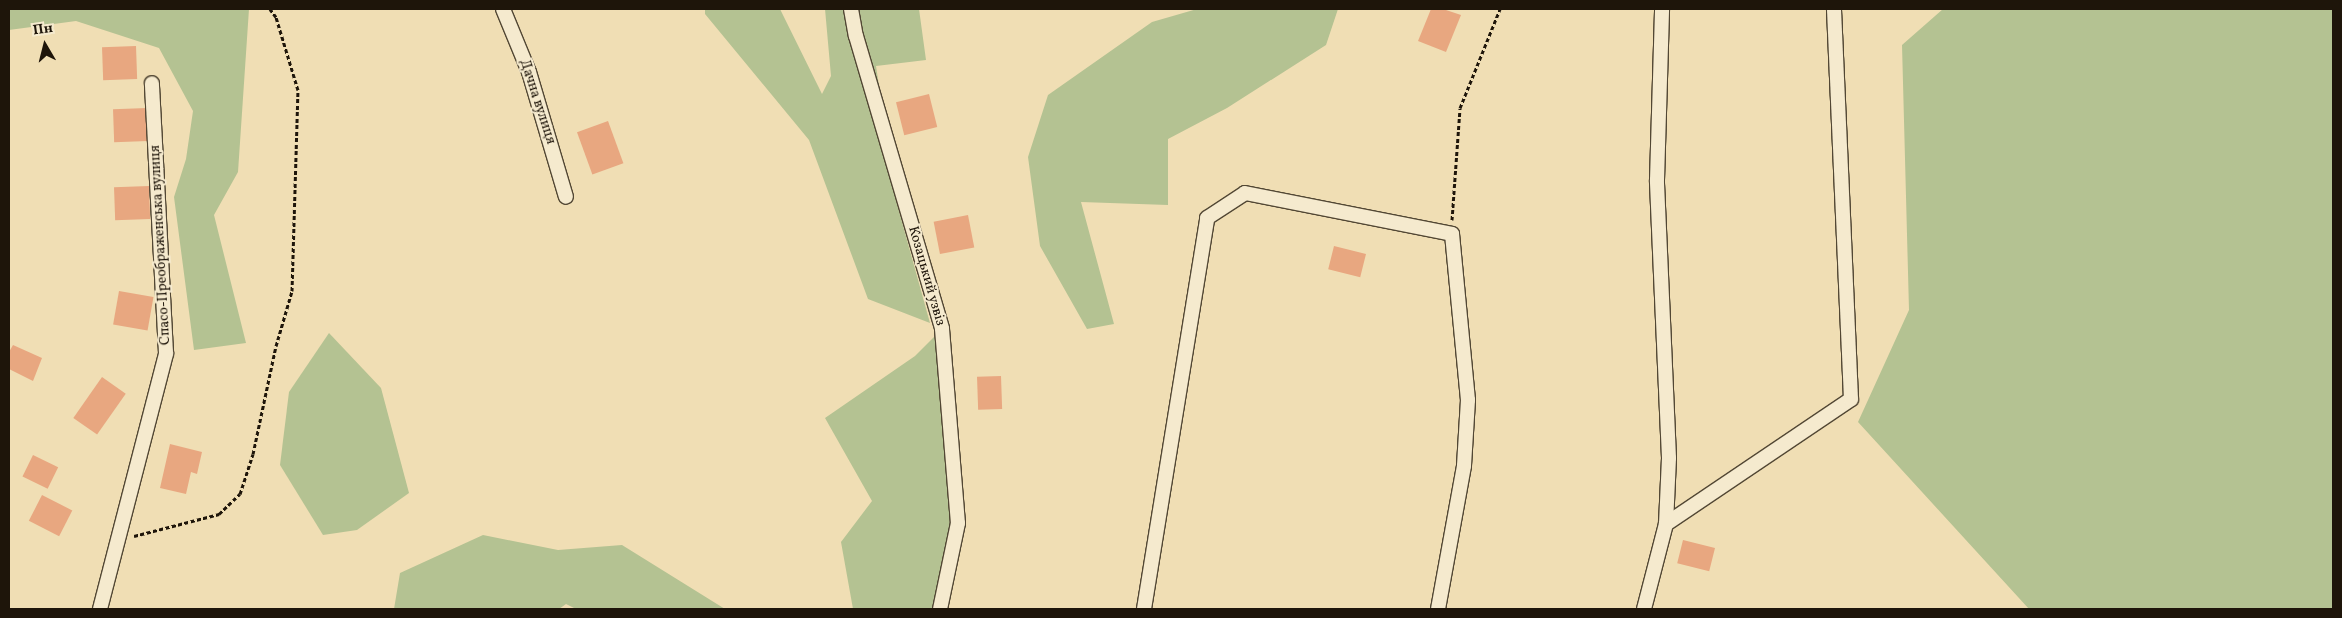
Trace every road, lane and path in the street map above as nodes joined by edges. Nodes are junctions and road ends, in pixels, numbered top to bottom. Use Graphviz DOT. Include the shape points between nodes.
graph roads {
  1 [pos="270,9"];
  2 [pos="503,9"];
  3 [pos="851,9"];
  4 [pos="1500,9"];
  5 [pos="1662,9"];
  6 [pos="1834,9"];
  7 [pos="152,83"];
  8 [pos="566,197"];
  9 [pos="1452,234"];
  10 [pos="1666,524"];
  11 [pos="116,541"];
  12 [pos="100,609"];
  13 [pos="940,609"];
  14 [pos="1144,609"];
  15 [pos="1438,609"];
  16 [pos="1644,609"];
  1 -- 11 [label="path" via="276,17 298,90 292,291 276,346 253,454 240,494 219,514"];
  2 -- 8 [label="street, Дачна вулиця" via="529,72"];
  3 -- 13 [label="street, Козацький узвіз" via="856,36 942,329 958,523"];
  4 -- 9 [label="path" via="1460,108"];
  5 -- 10 [label="street" via="1657,180 1669,458"];
  6 -- 10 [label="street" via="1851,399"];
  7 -- 11 [label="street, Спасо-Преображенська вулиця" via="166,353"];
  9 -- 14 [label="street" via="1245,193 1207,218"];
  9 -- 15 [label="street" via="1468,400 1464,466"];
  10 -- 16 [label="street"];
  11 -- 12 [label="street, Спасо-Преображенська вулиця"];
}
